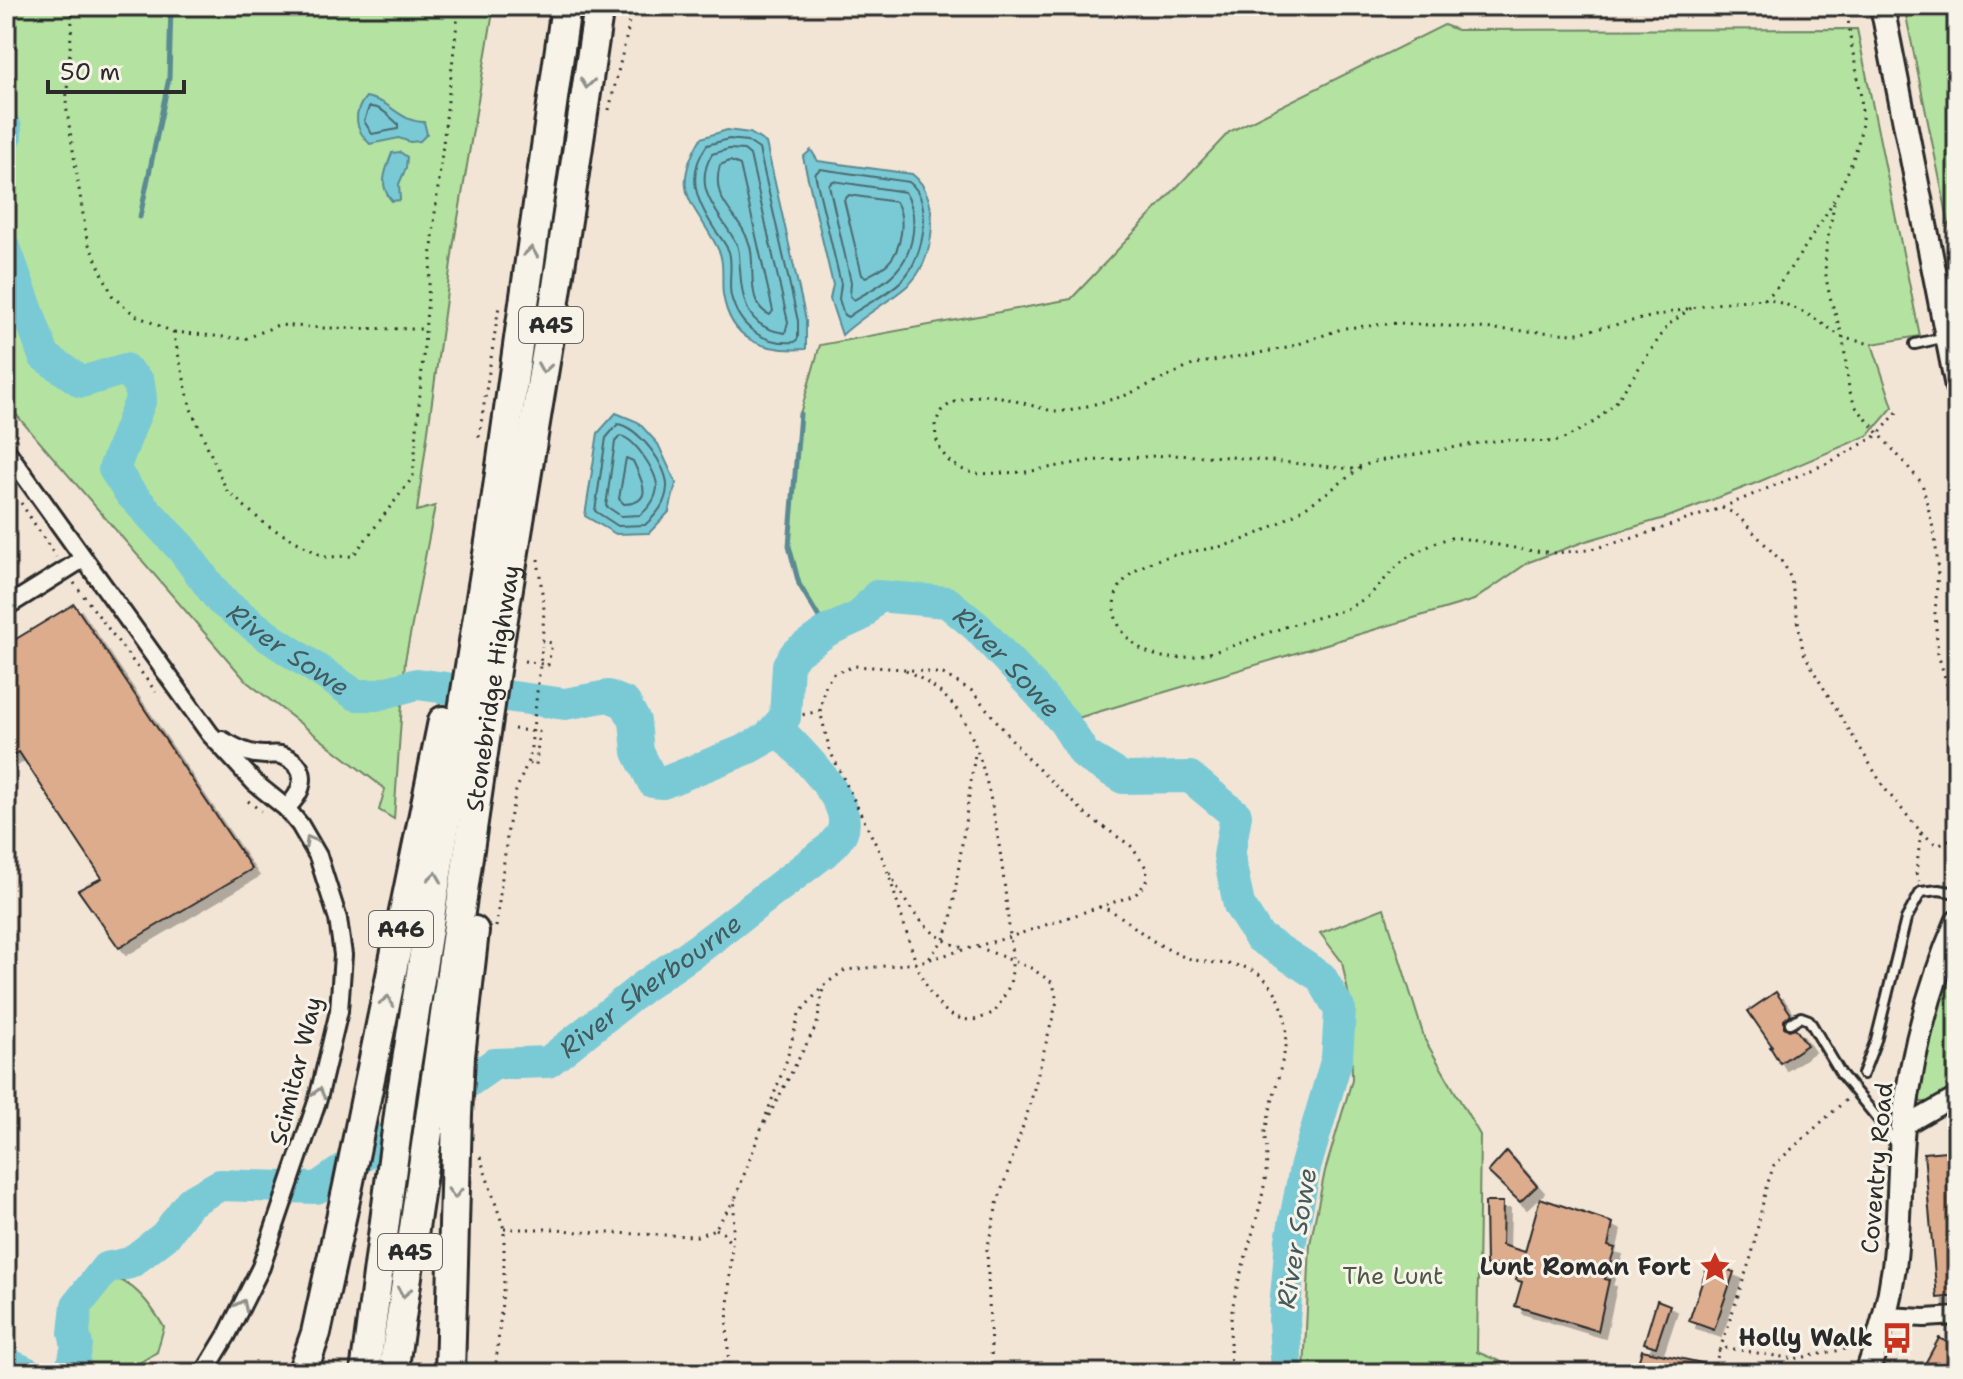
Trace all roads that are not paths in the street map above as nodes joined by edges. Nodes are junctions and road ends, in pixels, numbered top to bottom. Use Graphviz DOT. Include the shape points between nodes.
graph roads {
  1 [pos="566,6"];
  2 [pos="599,6"];
  3 [pos="1882,6"];
  4 [pos="1947,337"];
  5 [pos="1915,344"];
  6 [pos="1957,387"];
  7 [pos="6,450"];
  8 [pos="83,559"];
  9 [pos="6,607"];
  10 [pos="476,648"];
  11 [pos="480,731"];
  12 [pos="210,734"];
  13 [pos="286,808"];
  14 [pos="1957,893"];
  15 [pos="1957,922"];
  16 [pos="1790,1023"];
  17 [pos="448,1062"];
  18 [pos="1863,1074"];
  19 [pos="1957,1096"];
  20 [pos="1903,1127"];
  21 [pos="1901,1153"];
  22 [pos="1886,1316"];
  23 [pos="1957,1316"];
  24 [pos="204,1373"];
  25 [pos="302,1373"];
  26 [pos="365,1373"];
  27 [pos="393,1373"];
  28 [pos="450,1373"];
  29 [pos="1867,1373"];
  10 -- 1 [label="highway, Stonebridge Highway / A45, one-way"];
  2 -- 10 [label="highway, Stonebridge Highway / A45, one-way" via="554,307"];
  3 -- 4 [label="street"];
  4 -- 5 [label="lane"];
  4 -- 6 [label="street"];
  7 -- 8 [label="street, Scimitar Way"];
  8 -- 9 [label="street"];
  8 -- 12 [label="street, Scimitar Way"];
  10 -- 11 [label="highway, Stonebridge Highway / A45"];
  10 -- 11 [label="highway, A46"];
  11 -- 17 [label="highway, Stonebridge Highway / A45"];
  25 -- 11 [label="highway, A46, one-way" via="316,1333 388,996"];
  26 -- 11 [label="highway, Stonebridge Highway / A45, one-way" via="438,859"];
  12 -- 13 [label="street, Scimitar Way"];
  12 -- 13 [label="street, Scimitar Way" via="240,751 292,760 303,785"];
  24 -- 13 [label="street, Scimitar Way, one-way" via="261,1267 318,1099 339,1011 343,955 338,919 318,856"];
  14 -- 18 [label="lane" via="1921,892 1912,905"];
  15 -- 20 [label="street, Coventry Road" via="1930,1000"];
  16 -- 21 [label="lane" via="1801,1017 1809,1020"];
  17 -- 27 [label="highway, Stonebridge Highway / A45, one-way" via="427,1131"];
  17 -- 28 [label="highway, one-way" via="457,1115"];
  19 -- 20 [label="street"];
  20 -- 21 [label="street, Coventry Road"];
  21 -- 22 [label="street, Coventry Road"];
  22 -- 23 [label="street"];
  22 -- 29 [label="street, Coventry Road"];
}
